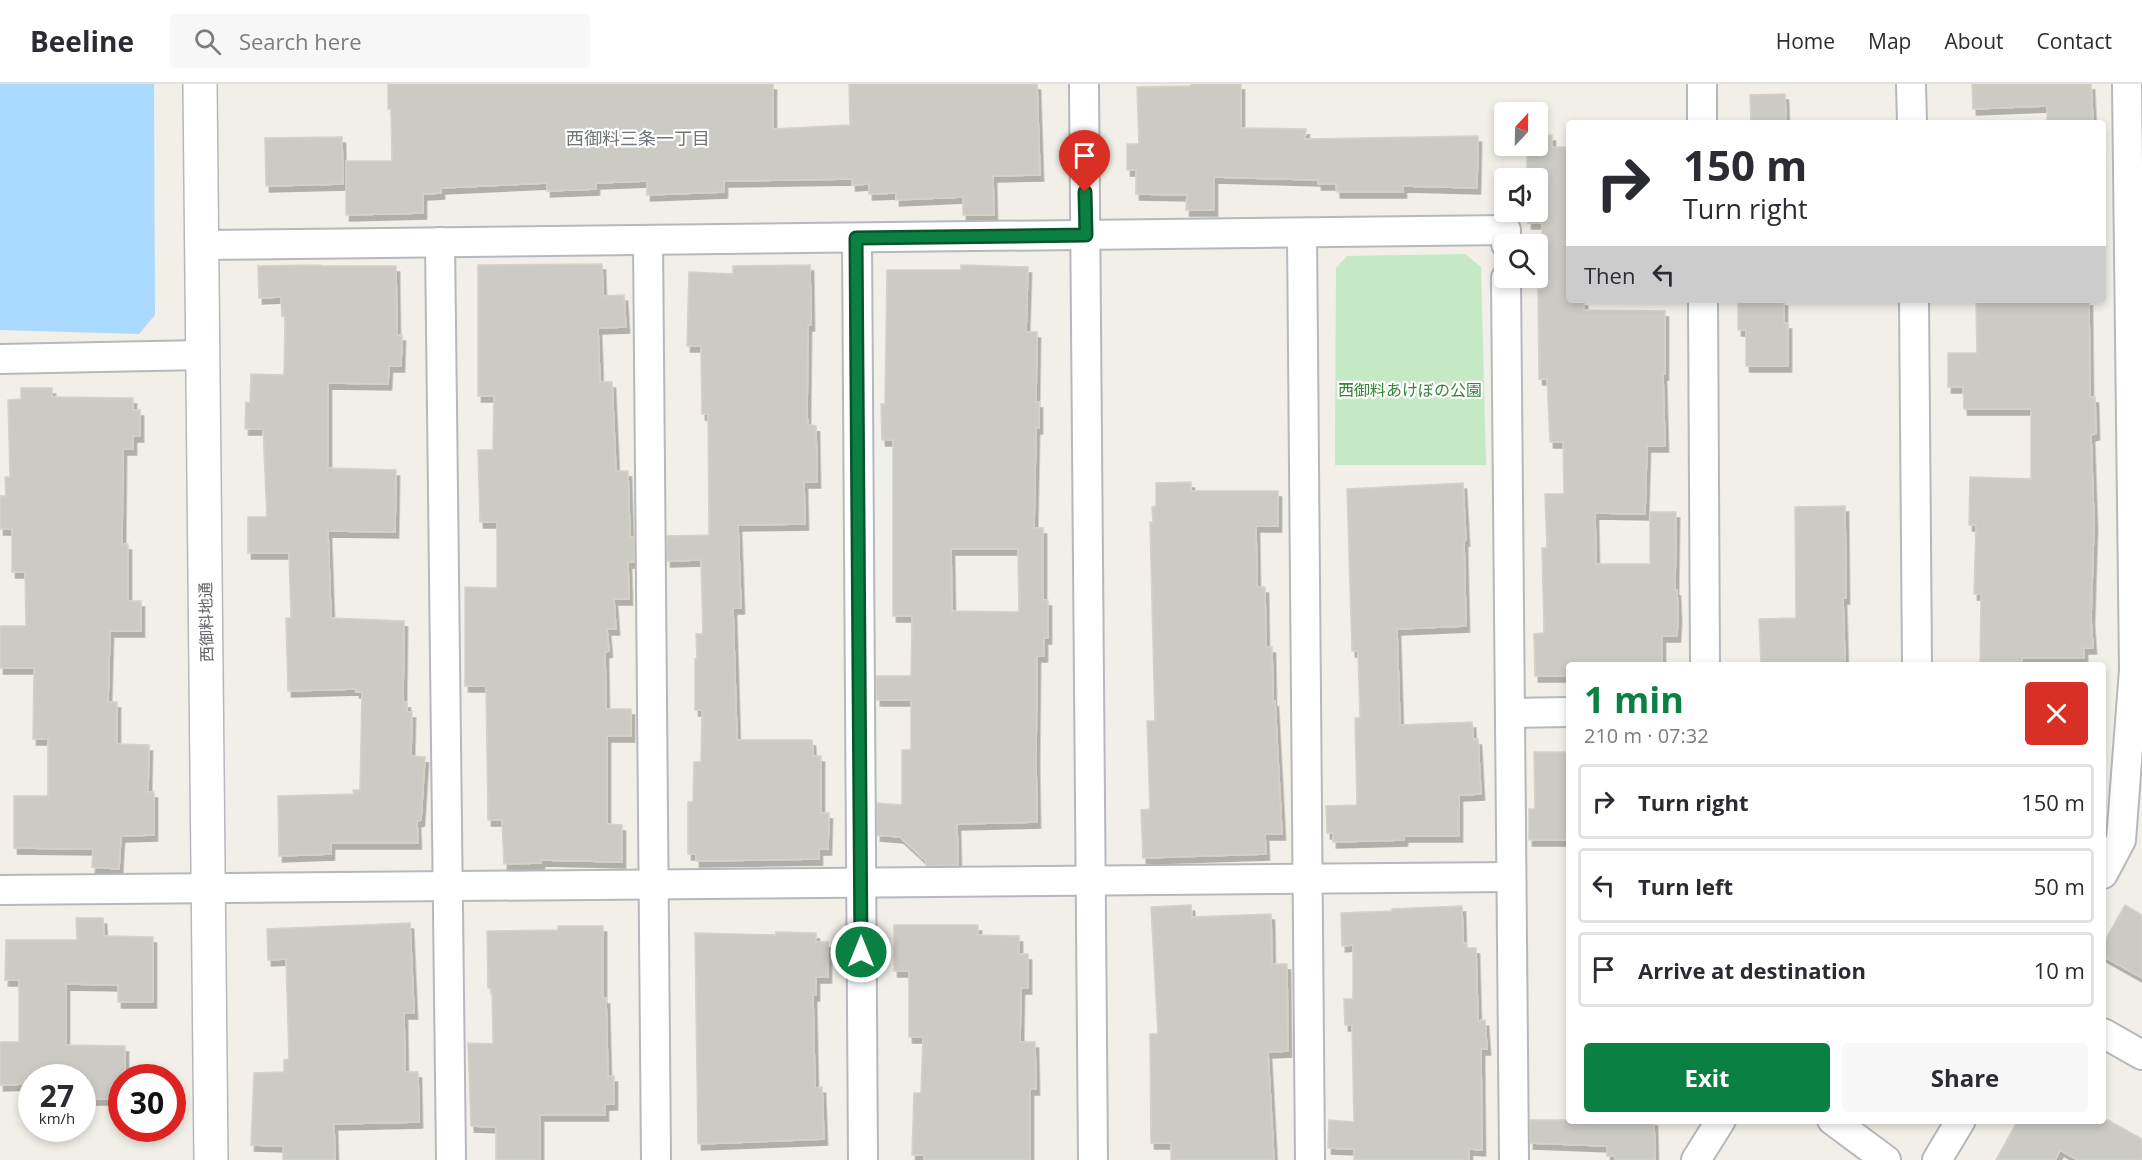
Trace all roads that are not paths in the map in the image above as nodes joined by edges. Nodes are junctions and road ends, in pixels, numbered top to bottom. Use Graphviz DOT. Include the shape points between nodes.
graph roads {
  1 [pos="200,84"];
  2 [pos="1084,84"];
  3 [pos="1702,84"];
  4 [pos="1911,84"];
  5 [pos="2127,84"];
  6 [pos="1702,120"];
  7 [pos="1912,120"];
  8 [pos="1302,233"];
  9 [pos="1506,234"];
  10 [pos="1086,235"];
  11 [pos="856,238"];
  12 [pos="648,240"];
  13 [pos="440,242"];
  14 [pos="202,245"];
  15 [pos="1506,288"];
  16 [pos="1703,303"];
  17 [pos="1914,303"];
  18 [pos="203,355"];
  19 [pos="0,359"];
  20 [pos="1705,662"];
  21 [pos="1917,662"];
  22 [pos="2138,670"];
  23 [pos="1566,712"];
  24 [pos="1510,713"];
  25 [pos="2106,868"];
  26 [pos="1511,877"];
  27 [pos="1308,879"];
  28 [pos="1090,880"];
  29 [pos="861,882"];
  30 [pos="654,884"];
  31 [pos="447,885"];
  32 [pos="208,888"];
  33 [pos="0,890"];
  34 [pos="2106,1035"];
  35 [pos="2142,1055"];
  36 [pos="1718,1124"];
  37 [pos="1837,1124"];
  38 [pos="1959,1124"];
  39 [pos="211,1160"];
  40 [pos="451,1160"];
  41 [pos="656,1160"];
  42 [pos="863,1160"];
  43 [pos="1093,1160"];
  44 [pos="1310,1160"];
  45 [pos="1514,1160"];
  46 [pos="1696,1160"];
  47 [pos="1886,1160"];
  48 [pos="1937,1160"];
  1 -- 14 [label="street, 西御料地通"];
  2 -- 10 [label="street"];
  3 -- 6 [label="street"];
  4 -- 7 [label="street"];
  5 -- 22 [label="street"];
  8 -- 9 [label="street" via="1506,230"];
  8 -- 10 [label="street"];
  8 -- 27 [label="street"];
  10 -- 11 [label="street"];
  10 -- 28 [label="street"];
  11 -- 12 [label="street"];
  11 -- 29 [label="street"];
  12 -- 13 [label="street"];
  12 -- 30 [label="street"];
  13 -- 14 [label="street"];
  13 -- 31 [label="street"];
  14 -- 18 [label="street, 西御料地通"];
  15 -- 24 [label="street"];
  16 -- 20 [label="street"];
  17 -- 21 [label="street"];
  18 -- 19 [label="street"];
  18 -- 32 [label="street, 西御料地通"];
  22 -- 25 [label="street" via="2121,840"];
  23 -- 24 [label="street"];
  24 -- 26 [label="street"];
  26 -- 27 [label="street"];
  26 -- 45 [label="street"];
  27 -- 28 [label="street"];
  27 -- 44 [label="street"];
  28 -- 29 [label="street"];
  28 -- 43 [label="street"];
  29 -- 30 [label="street"];
  29 -- 42 [label="street"];
  30 -- 31 [label="street"];
  30 -- 41 [label="street"];
  31 -- 32 [label="street"];
  31 -- 40 [label="street"];
  32 -- 33 [label="street"];
  32 -- 39 [label="street, 西御料地通"];
  34 -- 35 [label="street"];
  36 -- 46 [label="street"];
  37 -- 47 [label="street"];
  38 -- 48 [label="street"];
}
